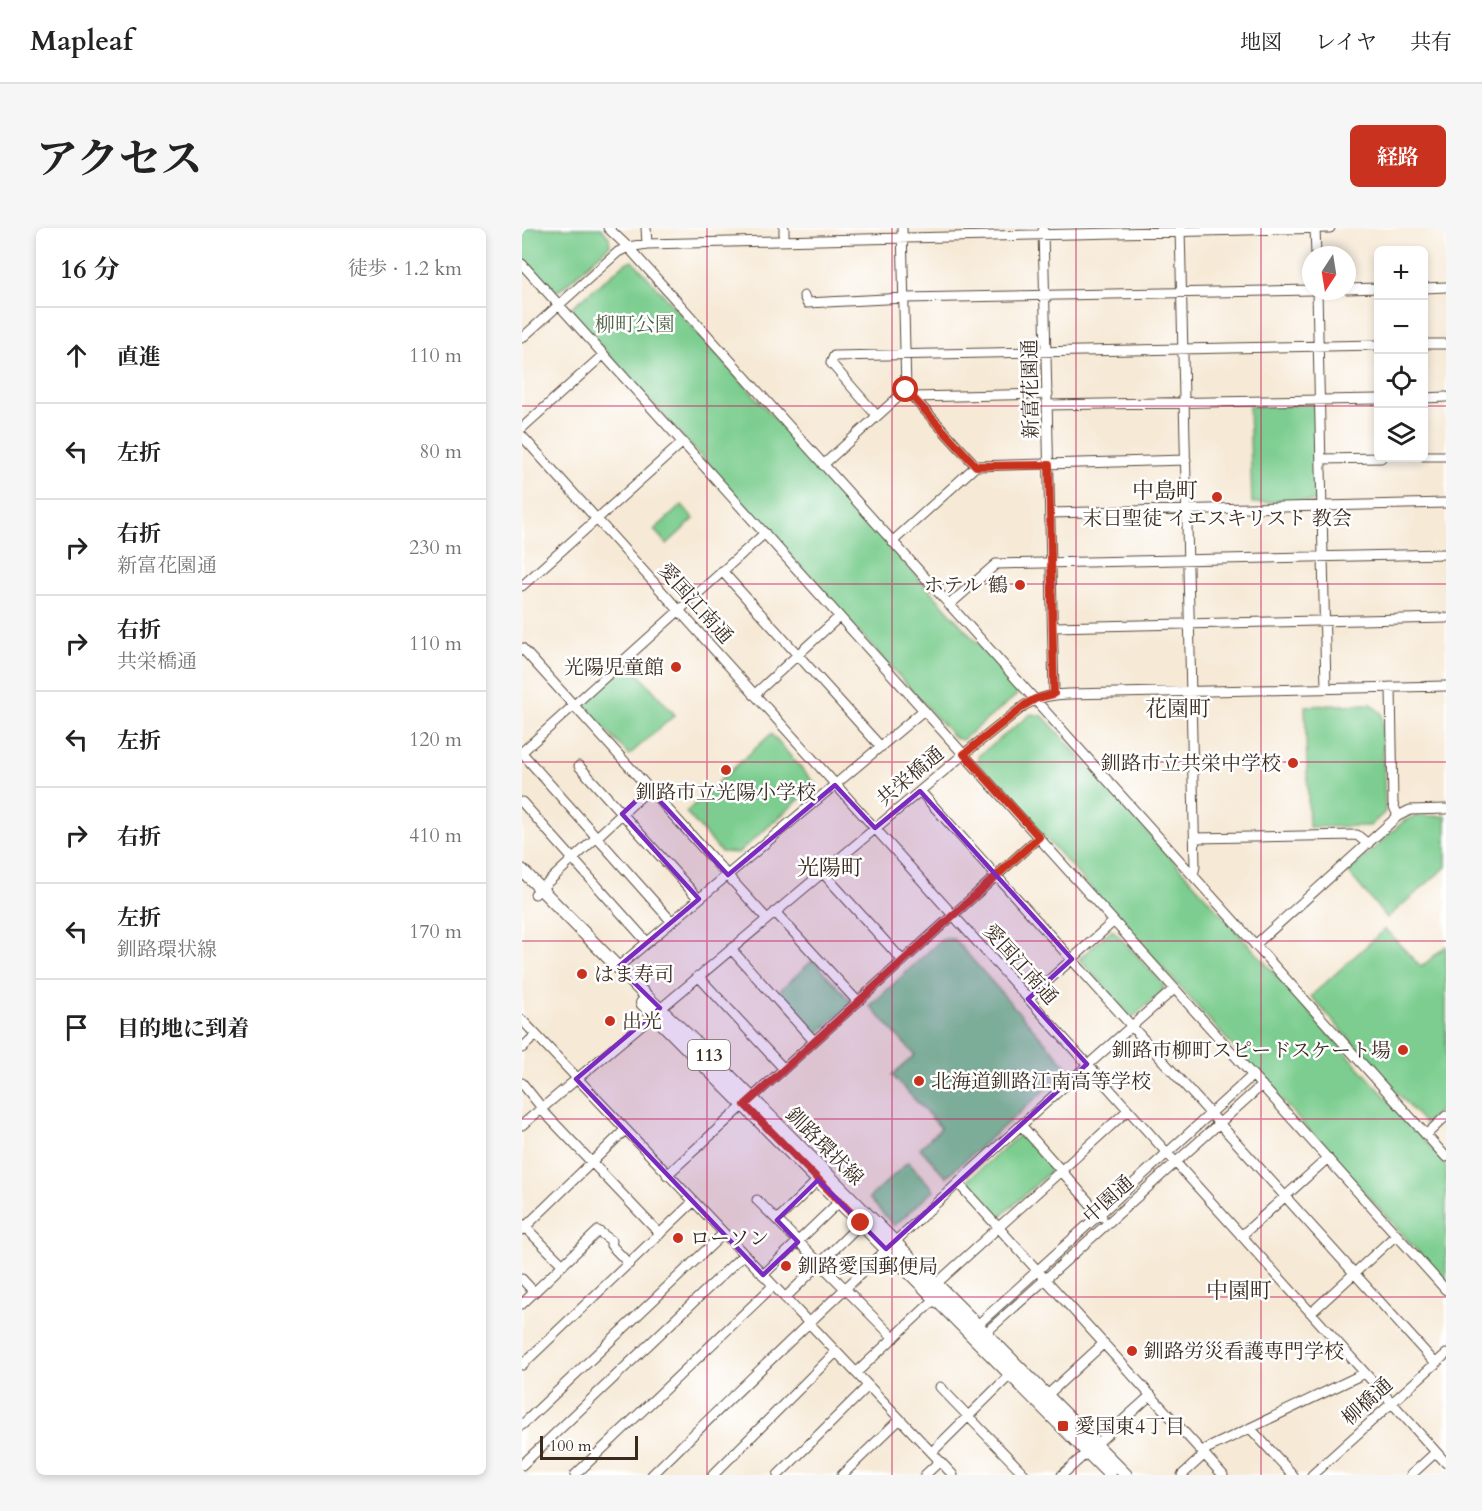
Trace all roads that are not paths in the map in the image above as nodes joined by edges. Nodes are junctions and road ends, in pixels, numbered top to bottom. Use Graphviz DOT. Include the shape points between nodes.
graph roads {
  1 [pos="608,228"];
  2 [pos="646,228"];
  3 [pos="784,228"];
  4 [pos="1314,228"];
  5 [pos="1330,228"];
  6 [pos="1180,230"];
  7 [pos="1043,231"];
  8 [pos="903,233"];
  9 [pos="784,241"];
  10 [pos="646,244"];
  11 [pos="1315,246"];
  12 [pos="628,247"];
  13 [pos="522,264"];
  14 [pos="1446,287"];
  15 [pos="1374,288"];
  16 [pos="1428,288"];
  17 [pos="1356,289"];
  18 [pos="1302,290"];
  19 [pos="1182,292"];
  20 [pos="1045,295"];
  21 [pos="804,296"];
  22 [pos="905,298"];
  23 [pos="1317,300"];
  24 [pos="559,305"];
  25 [pos="522,338"];
  26 [pos="1428,344"];
  27 [pos="1446,344"];
  28 [pos="1374,345"];
  29 [pos="1319,347"];
  30 [pos="1183,349"];
  31 [pos="1047,352"];
  32 [pos="603,355"];
  33 [pos="906,355"];
  34 [pos="910,393"];
  35 [pos="1048,394"];
  36 [pos="1446,397"];
  37 [pos="1428,398"];
  38 [pos="1374,399"];
  39 [pos="1320,400"];
  40 [pos="1185,403"];
  41 [pos="1048,405"];
  42 [pos="877,416"];
  43 [pos="522,428"];
  44 [pos="522,436"];
  45 [pos="683,442"];
  46 [pos="1428,456"];
  47 [pos="1446,456"];
  48 [pos="1374,458"];
  49 [pos="1321,459"];
  50 [pos="1186,460"];
  51 [pos="823,465"];
  52 [pos="1049,465"];
  53 [pos="976,466"];
  54 [pos="1446,503"];
  55 [pos="1322,507"];
  56 [pos="1187,509"];
  57 [pos="1050,513"];
  58 [pos="597,519"];
  59 [pos="765,533"];
  60 [pos="892,542"];
  61 [pos="1446,554"];
  62 [pos="1323,557"];
  63 [pos="1188,559"];
  64 [pos="1052,563"];
  65 [pos="722,572"];
  66 [pos="522,586"];
  67 [pos="949,605"];
  68 [pos="679,610"];
  69 [pos="839,617"];
  70 [pos="1446,618"];
  71 [pos="1325,621"];
  72 [pos="1190,624"];
  73 [pos="1053,627"];
  74 [pos="522,648"];
  75 [pos="797,656"];
  76 [pos="1446,686"];
  77 [pos="1391,687"];
  78 [pos="1326,688"];
  79 [pos="1191,691"];
  80 [pos="754,694"];
  81 [pos="1054,694"];
  82 [pos="1035,699"];
  83 [pos="574,705"];
  84 [pos="924,711"];
  85 [pos="881,747"];
  86 [pos="522,753"];
  87 [pos="964,754"];
  88 [pos="579,766"];
  89 [pos="835,785"];
  90 [pos="649,789"];
  91 [pos="920,790"];
  92 [pos="522,802"];
  93 [pos="1446,809"];
  94 [pos="622,814"];
  95 [pos="1398,816"];
  96 [pos="875,828"];
  97 [pos="596,837"];
  98 [pos="1039,837"];
  99 [pos="1194,838"];
  100 [pos="1368,844"];
  101 [pos="572,859"];
  102 [pos="522,870"];
  103 [pos="823,873"];
  104 [pos="728,875"];
  105 [pos="1193,875"];
  106 [pos="997,877"];
  107 [pos="522,881"];
  108 [pos="538,891"];
  109 [pos="699,899"];
  110 [pos="775,912"];
  111 [pos="953,916"];
  112 [pos="767,919"];
  113 [pos="1114,921"];
  114 [pos="672,922"];
  115 [pos="648,942"];
  116 [pos="1256,945"];
  117 [pos="731,949"];
  118 [pos="1072,960"];
  119 [pos="903,961"];
  120 [pos="618,967"];
  121 [pos="698,976"];
  122 [pos="1174,988"];
  123 [pos="1028,999"];
  124 [pos="858,1002"];
  125 [pos="657,1011"];
  126 [pos="522,1020"];
  127 [pos="1132,1025"];
  128 [pos="536,1035"];
  129 [pos="814,1041"];
  130 [pos="522,1048"];
  131 [pos="1087,1064"];
  132 [pos="784,1069"];
  133 [pos="1253,1075"];
  134 [pos="576,1079"];
  135 [pos="522,1083"];
  136 [pos="1262,1085"];
  137 [pos="748,1102"];
  138 [pos="542,1108"];
  139 [pos="1128,1110"];
  140 [pos="1210,1114"];
  141 [pos="1446,1116"];
  142 [pos="1219,1124"];
  143 [pos="522,1125"];
  144 [pos="1021,1125"];
  145 [pos="625,1130"];
  146 [pos="1426,1135"];
  147 [pos="1167,1154"];
  148 [pos="1446,1157"];
  149 [pos="1328,1158"];
  150 [pos="1176,1162"];
  151 [pos="591,1163"];
  152 [pos="1061,1170"];
  153 [pos="667,1175"];
  154 [pos="818,1180"];
  155 [pos="958,1183"];
  156 [pos="1286,1196"];
  157 [pos="757,1200"];
  158 [pos="840,1201"];
  159 [pos="693,1202"];
  160 [pos="1100,1215"];
  161 [pos="777,1220"];
  162 [pos="861,1223"];
  163 [pos="1108,1223"];
  164 [pos="523,1227"];
  165 [pos="998,1227"];
  166 [pos="660,1234"];
  167 [pos="723,1234"];
  168 [pos="1396,1234"];
  169 [pos="1241,1236"];
  170 [pos="798,1242"];
  171 [pos="890,1245"];
  172 [pos="742,1255"];
  173 [pos="629,1264"];
  174 [pos="820,1264"];
  175 [pos="562,1265"];
  176 [pos="1038,1270"];
  177 [pos="1355,1273"];
  178 [pos="763,1275"];
  179 [pos="522,1279"];
  180 [pos="1046,1279"];
  181 [pos="936,1284"];
  182 [pos="773,1286"];
  183 [pos="844,1288"];
  184 [pos="1446,1290"];
  185 [pos="534,1292"];
  186 [pos="785,1298"];
  187 [pos="935,1299"];
  188 [pos="522,1304"];
  189 [pos="1311,1313"];
  190 [pos="808,1322"];
  191 [pos="977,1333"];
  192 [pos="894,1338"];
  193 [pos="1104,1343"];
  194 [pos="836,1352"];
  195 [pos="1446,1354"];
  196 [pos="1436,1364"];
  197 [pos="522,1365"];
  198 [pos="856,1373"];
  199 [pos="1365,1373"];
  200 [pos="1011,1374"];
  201 [pos="868,1386"];
  202 [pos="940,1387"];
  203 [pos="1151,1395"];
  204 [pos="1043,1399"];
  205 [pos="1392,1402"];
  206 [pos="968,1416"];
  207 [pos="900,1419"];
  208 [pos="522,1425"];
  209 [pos="1250,1428"];
  210 [pos="1092,1449"];
  211 [pos="932,1452"];
  212 [pos="1436,1452"];
  213 [pos="1203,1453"];
  214 [pos="940,1461"];
  215 [pos="1446,1463"];
  216 [pos="522,1465"];
  217 [pos="575,1475"];
  218 [pos="652,1475"];
  219 [pos="713,1475"];
  220 [pos="778,1475"];
  221 [pos="842,1475"];
  222 [pos="926,1475"];
  223 [pos="953,1475"];
  224 [pos="1025,1475"];
  225 [pos="1062,1475"];
  226 [pos="1110,1475"];
  227 [pos="1126,1475"];
  228 [pos="1182,1475"];
  229 [pos="1223,1475"];
  230 [pos="1293,1475"];
  231 [pos="1312,1475"];
  232 [pos="1410,1475"];
  1 -- 12 [label="street"];
  2 -- 10 [label="street"];
  3 -- 9 [label="street"];
  4 -- 5 [label="street"];
  4 -- 6 [label="street"];
  4 -- 11 [label="street"];
  6 -- 7 [label="street"];
  6 -- 19 [label="street"];
  7 -- 8 [label="street"];
  7 -- 20 [label="street, 新富花園通"];
  8 -- 9 [label="street"];
  8 -- 22 [label="street"];
  9 -- 10 [label="street"];
  10 -- 12 [label="street"];
  12 -- 24 [label="street"];
  12 -- 51 [label="street"];
  13 -- 24 [label="street"];
  14 -- 16 [label="street"];
  15 -- 17 [label="street"];
  18 -- 19 [label="street"];
  19 -- 20 [label="street"];
  19 -- 30 [label="street"];
  20 -- 22 [label="street"];
  20 -- 31 [label="street, 新富花園通"];
  21 -- 22 [label="street" via="807,303"];
  22 -- 33 [label="street"];
  23 -- 29 [label="street"];
  24 -- 25 [label="street"];
  24 -- 32 [label="street"];
  26 -- 27 [label="street"];
  28 -- 29 [label="street"];
  29 -- 30 [label="street"];
  29 -- 39 [label="street"];
  30 -- 31 [label="street"];
  30 -- 40 [label="street"];
  31 -- 33 [label="street"];
  31 -- 35 [label="street, 新富花園通"];
  32 -- 43 [label="street"];
  32 -- 45 [label="street"];
  33 -- 34 [label="street"];
  33 -- 42 [label="street" via="831,359"];
  34 -- 35 [label="street"];
  34 -- 42 [label="street"];
  34 -- 53 [label="street"];
  35 -- 41 [label="street, 新富花園通"];
  36 -- 37 [label="street"];
  38 -- 39 [label="street"];
  39 -- 40 [label="street"];
  39 -- 49 [label="street"];
  40 -- 41 [label="street"];
  40 -- 50 [label="street"];
  41 -- 52 [label="street, 新富花園通"];
  42 -- 51 [label="street"];
  44 -- 58 [label="street, 愛国江南通"];
  45 -- 58 [label="street"];
  45 -- 59 [label="street"];
  46 -- 47 [label="street"];
  48 -- 49 [label="street"];
  49 -- 55 [label="street"];
  50 -- 52 [label="street"];
  50 -- 56 [label="street"];
  51 -- 60 [label="street"];
  52 -- 53 [label="street"];
  52 -- 57 [label="street, 新富花園通"];
  53 -- 60 [label="street"];
  54 -- 55 [label="street"];
  55 -- 56 [label="street"];
  55 -- 62 [label="street"];
  56 -- 57 [label="street"];
  56 -- 63 [label="street"];
  57 -- 64 [label="street, 新富花園通"];
  58 -- 66 [label="street"];
  58 -- 68 [label="street, 愛国江南通"];
  59 -- 65 [label="street"];
  59 -- 69 [label="street"];
  60 -- 67 [label="street"];
  61 -- 62 [label="street"];
  62 -- 63 [label="street"];
  62 -- 71 [label="street"];
  63 -- 64 [label="street"];
  63 -- 72 [label="street"];
  64 -- 67 [label="street" via="996,564"];
  64 -- 73 [label="street, 新富花園通"];
  65 -- 68 [label="street"];
  65 -- 75 [label="street"];
  67 -- 82 [label="street"];
  68 -- 80 [label="street, 愛国江南通"];
  68 -- 83 [label="street"];
  69 -- 75 [label="street"];
  69 -- 84 [label="street"];
  70 -- 71 [label="street"];
  71 -- 72 [label="street"];
  71 -- 78 [label="street"];
  72 -- 73 [label="street"];
  72 -- 79 [label="street"];
  73 -- 81 [label="street, 新富花園通"];
  74 -- 83 [label="street"];
  75 -- 80 [label="street"];
  75 -- 85 [label="street"];
  76 -- 77 [label="street, 共栄橋通"];
  77 -- 78 [label="street, 共栄橋通"];
  77 -- 95 [label="street" via="1393,804"];
  78 -- 79 [label="street, 共栄橋通"];
  79 -- 81 [label="street, 共栄橋通"];
  79 -- 99 [label="street"];
  80 -- 89 [label="street, 愛国江南通"];
  81 -- 82 [label="street, 共栄橋通"];
  82 -- 87 [label="street, 共栄橋通"];
  82 -- 105 [label="street"];
  83 -- 86 [label="street"];
  83 -- 90 [label="street"];
  84 -- 85 [label="street"];
  84 -- 87 [label="street"];
  85 -- 89 [label="street"];
  86 -- 97 [label="street"];
  87 -- 91 [label="street, 共栄橋通"];
  87 -- 98 [label="street"];
  88 -- 94 [label="street"];
  89 -- 96 [label="street, 愛国江南通"];
  89 -- 104 [label="street"];
  90 -- 94 [label="street"];
  90 -- 104 [label="street"];
  91 -- 96 [label="street, 共栄橋通"];
  91 -- 106 [label="street"];
  92 -- 101 [label="street"];
  93 -- 95 [label="street" via="1410,810"];
  94 -- 97 [label="street"];
  94 -- 109 [label="street"];
  95 -- 100 [label="street"];
  96 -- 103 [label="street, 共栄橋通"];
  96 -- 111 [label="street, 愛国江南通"];
  97 -- 101 [label="street"];
  97 -- 114 [label="street"];
  98 -- 106 [label="street"];
  98 -- 113 [label="street"];
  99 -- 100 [label="street" via="1357,835"];
  99 -- 105 [label="street"];
  100 -- 116 [label="street"];
  101 -- 108 [label="street"];
  101 -- 115 [label="street"];
  102 -- 108 [label="main road, 釧路環状線 / 113"];
  103 -- 110 [label="street, 共栄橋通"];
  103 -- 119 [label="street"];
  104 -- 109 [label="street"];
  104 -- 112 [label="street"];
  105 -- 116 [label="street"];
  106 -- 111 [label="street"];
  106 -- 118 [label="street"];
  107 -- 108 [label="main road, 釧路環状線 / 113"];
  108 -- 120 [label="main road, 釧路環状線 / 113"];
  108 -- 125 [label="main road, 釧路環状線 / 113"];
  109 -- 114 [label="street"];
  110 -- 112 [label="street, 共栄橋通"];
  110 -- 124 [label="street"];
  111 -- 119 [label="street"];
  111 -- 123 [label="street, 愛国江南通"];
  112 -- 117 [label="street, 共栄橋通"];
  113 -- 118 [label="street"];
  113 -- 122 [label="street"];
  114 -- 115 [label="street"];
  115 -- 120 [label="street"];
  116 -- 146 [label="street"];
  117 -- 121 [label="street, 共栄橋通"];
  117 -- 129 [label="street"];
  118 -- 123 [label="street"];
  118 -- 127 [label="street"];
  119 -- 124 [label="street"];
  120 -- 125 [label="main road, 釧路環状線 / 113"];
  121 -- 125 [label="street, 共栄橋通"];
  121 -- 132 [label="street"];
  122 -- 127 [label="street"];
  122 -- 133 [label="street"];
  123 -- 131 [label="street, 愛国江南通"];
  124 -- 129 [label="street"];
  125 -- 134 [label="street, 共栄橋通"];
  125 -- 137 [label="main road, 釧路環状線 / 113"];
  126 -- 128 [label="street"];
  127 -- 131 [label="street"];
  127 -- 140 [label="street"];
  128 -- 130 [label="street"];
  128 -- 134 [label="street"];
  129 -- 132 [label="street"];
  131 -- 139 [label="street, 愛国江南通"];
  131 -- 144 [label="street"];
  132 -- 137 [label="street"];
  133 -- 136 [label="street"];
  133 -- 140 [label="street, 中園通"];
  134 -- 138 [label="street, 共栄橋通"];
  134 -- 145 [label="street"];
  135 -- 138 [label="street"];
  136 -- 142 [label="street, 中園通"];
  136 -- 149 [label="street"];
  137 -- 153 [label="street"];
  137 -- 154 [label="main road, 釧路環状線 / 113"];
  137 -- 171 [label="main road, 釧路環状線 / 113"];
  138 -- 143 [label="street, 共栄橋通"];
  138 -- 151 [label="street"];
  139 -- 147 [label="street, 愛国江南通"];
  139 -- 152 [label="street"];
  140 -- 142 [label="street"];
  140 -- 147 [label="street, 中園通"];
  141 -- 146 [label="street"];
  142 -- 150 [label="street, 中園通"];
  142 -- 156 [label="street"];
  144 -- 152 [label="street"];
  144 -- 155 [label="street"];
  145 -- 151 [label="street"];
  145 -- 153 [label="street"];
  146 -- 148 [label="street"];
  147 -- 150 [label="street, 愛国江南通"];
  147 -- 160 [label="street, 中園通"];
  149 -- 156 [label="street"];
  149 -- 168 [label="street"];
  150 -- 163 [label="street, 中園通"];
  150 -- 169 [label="street, 愛国江南通"];
  151 -- 164 [label="street"];
  151 -- 166 [label="street"];
  152 -- 160 [label="street"];
  152 -- 165 [label="street"];
  153 -- 159 [label="street"];
  154 -- 158 [label="main road, 釧路環状線 / 113"];
  154 -- 161 [label="street"];
  155 -- 165 [label="street"];
  155 -- 171 [label="street"];
  156 -- 169 [label="street"];
  156 -- 177 [label="street"];
  157 -- 161 [label="street"];
  158 -- 162 [label="main road, 釧路環状線 / 113"];
  158 -- 170 [label="street"];
  159 -- 166 [label="street"];
  159 -- 167 [label="street"];
  160 -- 163 [label="street"];
  160 -- 176 [label="street, 中園通"];
  161 -- 170 [label="street"];
  162 -- 171 [label="main road, 釧路環状線 / 113"];
  162 -- 174 [label="street"];
  163 -- 180 [label="street, 中園通"];
  164 -- 175 [label="street"];
  165 -- 176 [label="street"];
  165 -- 181 [label="street"];
  166 -- 173 [label="street"];
  167 -- 172 [label="street"];
  167 -- 208 [label="street"];
  168 -- 177 [label="street"];
  168 -- 184 [label="street"];
  169 -- 189 [label="street, 愛国江南通"];
  170 -- 174 [label="street"];
  170 -- 178 [label="street"];
  171 -- 181 [label="main road, 釧路環状線 / 113"];
  171 -- 183 [label="street"];
  171 -- 187 [label="main road, 釧路環状線 / 113"];
  172 -- 178 [label="street"];
  172 -- 216 [label="street"];
  173 -- 175 [label="street" via="611,1245 612,1241 598,1231"];
  173 -- 197 [label="street"];
  174 -- 183 [label="street"];
  174 -- 186 [label="street"];
  175 -- 185 [label="street"];
  176 -- 180 [label="street"];
  176 -- 191 [label="street, 中園通"];
  177 -- 189 [label="street"];
  177 -- 196 [label="street"];
  178 -- 182 [label="street"];
  179 -- 185 [label="street"];
  180 -- 191 [label="street, 中園通"];
  180 -- 193 [label="street"];
  181 -- 191 [label="main road, 釧路環状線 / 113"];
  182 -- 186 [label="street"];
  182 -- 217 [label="street"];
  183 -- 190 [label="street"];
  183 -- 192 [label="street"];
  185 -- 188 [label="street"];
  186 -- 190 [label="street"];
  187 -- 191 [label="main road, 釧路環状線 / 113"];
  187 -- 192 [label="street"];
  189 -- 199 [label="street, 愛国江南通"];
  190 -- 194 [label="street"];
  190 -- 218 [label="street"];
  191 -- 200 [label="main road, 釧路環状線 / 113"];
  191 -- 204 [label="main road, 釧路環状線 / 113"];
  192 -- 198 [label="street"];
  193 -- 203 [label="street"];
  193 -- 204 [label="street"];
  194 -- 198 [label="street"];
  194 -- 219 [label="street"];
  195 -- 196 [label="street, 柳橋通"];
  196 -- 205 [label="street, 柳橋通"];
  198 -- 201 [label="street"];
  199 -- 205 [label="street, 愛国江南通"];
  199 -- 209 [label="street"];
  200 -- 204 [label="main road, 釧路環状線 / 113"];
  200 -- 206 [label="street"];
  201 -- 207 [label="street"];
  201 -- 220 [label="street"];
  202 -- 206 [label="street"];
  203 -- 210 [label="street"];
  203 -- 213 [label="street"];
  204 -- 210 [label="main road, 釧路環状線 / 113"];
  205 -- 212 [label="street, 愛国江南通"];
  205 -- 231 [label="street, 柳橋通"];
  206 -- 211 [label="street"];
  206 -- 224 [label="street"];
  207 -- 211 [label="street"];
  207 -- 221 [label="street"];
  209 -- 213 [label="street"];
  209 -- 230 [label="street"];
  210 -- 225 [label="street"];
  210 -- 226 [label="main road, 釧路環状線 / 113"];
  210 -- 227 [label="main road, 釧路環状線 / 113"];
  211 -- 214 [label="street"];
  212 -- 215 [label="street, 愛国江南通"];
  212 -- 232 [label="street"];
  213 -- 228 [label="street"];
  213 -- 229 [label="street"];
  214 -- 222 [label="street"];
  214 -- 223 [label="street"];
}
